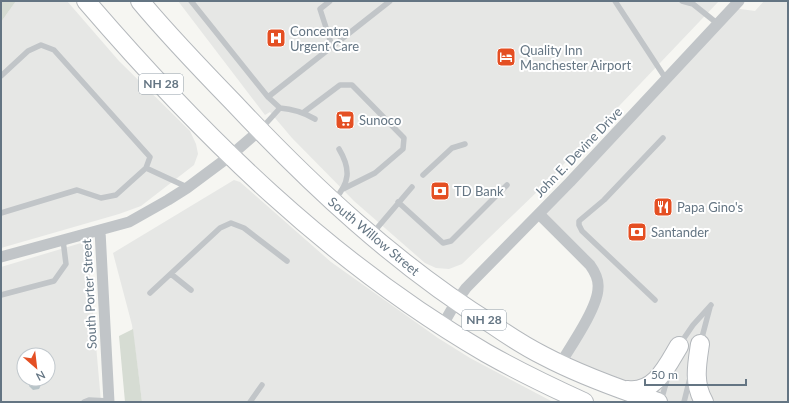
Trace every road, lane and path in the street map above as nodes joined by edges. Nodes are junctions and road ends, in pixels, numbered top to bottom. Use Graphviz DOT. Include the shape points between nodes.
graph roads {
  1 [pos="86,1"];
  2 [pos="140,1"];
  3 [pos="191,1"];
  4 [pos="330,1"];
  5 [pos="390,1"];
  6 [pos="615,1"];
  7 [pos="682,1"];
  8 [pos="739,1"];
  9 [pos="718,24"];
  10 [pos="332,46"];
  11 [pos="1,76"];
  12 [pos="666,79"];
  13 [pos="268,97"];
  14 [pos="280,108"];
  15 [pos="304,112"];
  16 [pos="315,119"];
  17 [pos="260,130"];
  18 [pos="663,138"];
  19 [pos="465,144"];
  20 [pos="339,150"];
  21 [pos="230,156"];
  22 [pos="146,168"];
  23 [pos="422,175"];
  24 [pos="507,185"];
  25 [pos="412,187"];
  26 [pos="187,188"];
  27 [pos="338,195"];
  28 [pos="398,202"];
  29 [pos="1,213"];
  30 [pos="539,214"];
  31 [pos="100,231"];
  32 [pos="371,236"];
  33 [pos="63,240"];
  34 [pos="1,257"];
  35 [pos="287,261"];
  36 [pos="171,274"];
  37 [pos="191,290"];
  38 [pos="150,293"];
  39 [pos="1,295"];
  40 [pos="655,300"];
  41 [pos="456,302"];
  42 [pos="442,326"];
  43 [pos="700,344"];
  44 [pos="679,346"];
  45 [pos="560,364"];
  46 [pos="262,385"];
  47 [pos="620,389"];
  48 [pos="84,402"];
  49 [pos="109,402"];
  50 [pos="250,402"];
  51 [pos="584,402"];
  52 [pos="660,402"];
  53 [pos="684,402"];
  54 [pos="704,402"];
  1 -- 21 [label="main road, NH 28"];
  2 -- 17 [label="main road, South Willow Street / NH 28" via="180,47"];
  3 -- 13 [label="lane"];
  4 -- 10 [label="lane" via="320,9"];
  5 -- 10 [label="lane"];
  6 -- 12 [label="lane"];
  7 -- 9 [label="lane" via="693,4"];
  8 -- 9 [label="street, John E. Devine Drive"];
  9 -- 12 [label="street, John E. Devine Drive"];
  10 -- 13 [label="lane"];
  11 -- 22 [label="lane" via="28,51 41,46 54,50 150,157"];
  12 -- 30 [label="street, John E. Devine Drive"];
  13 -- 14 [label="lane"];
  14 -- 15 [label="lane"];
  14 -- 17 [label="lane"];
  15 -- 16 [label="lane"];
  15 -- 27 [label="lane" via="340,85 352,85 404,138 403,149 375,173"];
  17 -- 21 [label="street, South Porter Street"];
  17 -- 27 [label="main road, South Willow Street / NH 28"];
  18 -- 40 [label="lane" via="604,200 579,221 582,231"];
  19 -- 23 [label="lane" via="452,148"];
  20 -- 27 [label="lane" via="347,170 347,180"];
  21 -- 26 [label="street, South Porter Street"];
  21 -- 42 [label="main road, NH 28" via="314,232 386,288"];
  22 -- 26 [label="lane"];
  22 -- 29 [label="lane" via="116,195 101,198 77,190"];
  24 -- 28 [label="lane" via="451,241 443,243"];
  25 -- 28 [label="lane"];
  26 -- 31 [label="street, South Porter Street" via="129,222"];
  27 -- 32 [label="main road, South Willow Street / NH 28"];
  28 -- 32 [label="lane"];
  30 -- 41 [label="street, John E. Devine Drive" via="466,288"];
  30 -- 45 [label="street" via="590,265 598,280 597,298"];
  31 -- 33 [label="street"];
  31 -- 49 [label="street, South Porter Street"];
  32 -- 41 [label="main road, South Willow Street / NH 28"];
  33 -- 34 [label="street"];
  33 -- 39 [label="lane" via="66,264 54,281"];
  35 -- 36 [label="lane" via="244,228 231,223 220,228"];
  36 -- 37 [label="lane"];
  36 -- 38 [label="lane"];
  41 -- 42 [label="street, John E. Devine Drive"];
  41 -- 45 [label="main road, South Willow Street / NH 28"];
  42 -- 51 [label="main road, NH 28" via="516,370"];
  43 -- 44 [label="lane" via="711,305"];
  43 -- 53 [label="lane"];
  43 -- 54 [label="main road" via="696,376 698,390"];
  44 -- 47 [label="main road" via="661,376 650,386 633,391"];
  44 -- 52 [label="lane"];
  45 -- 47 [label="main road, South Willow Street / NH 28"];
  46 -- 50 [label="lane"];
  47 -- 52 [label="main road, South Willow Street / NH 28"];
  48 -- 49 [label="lane"];
}
